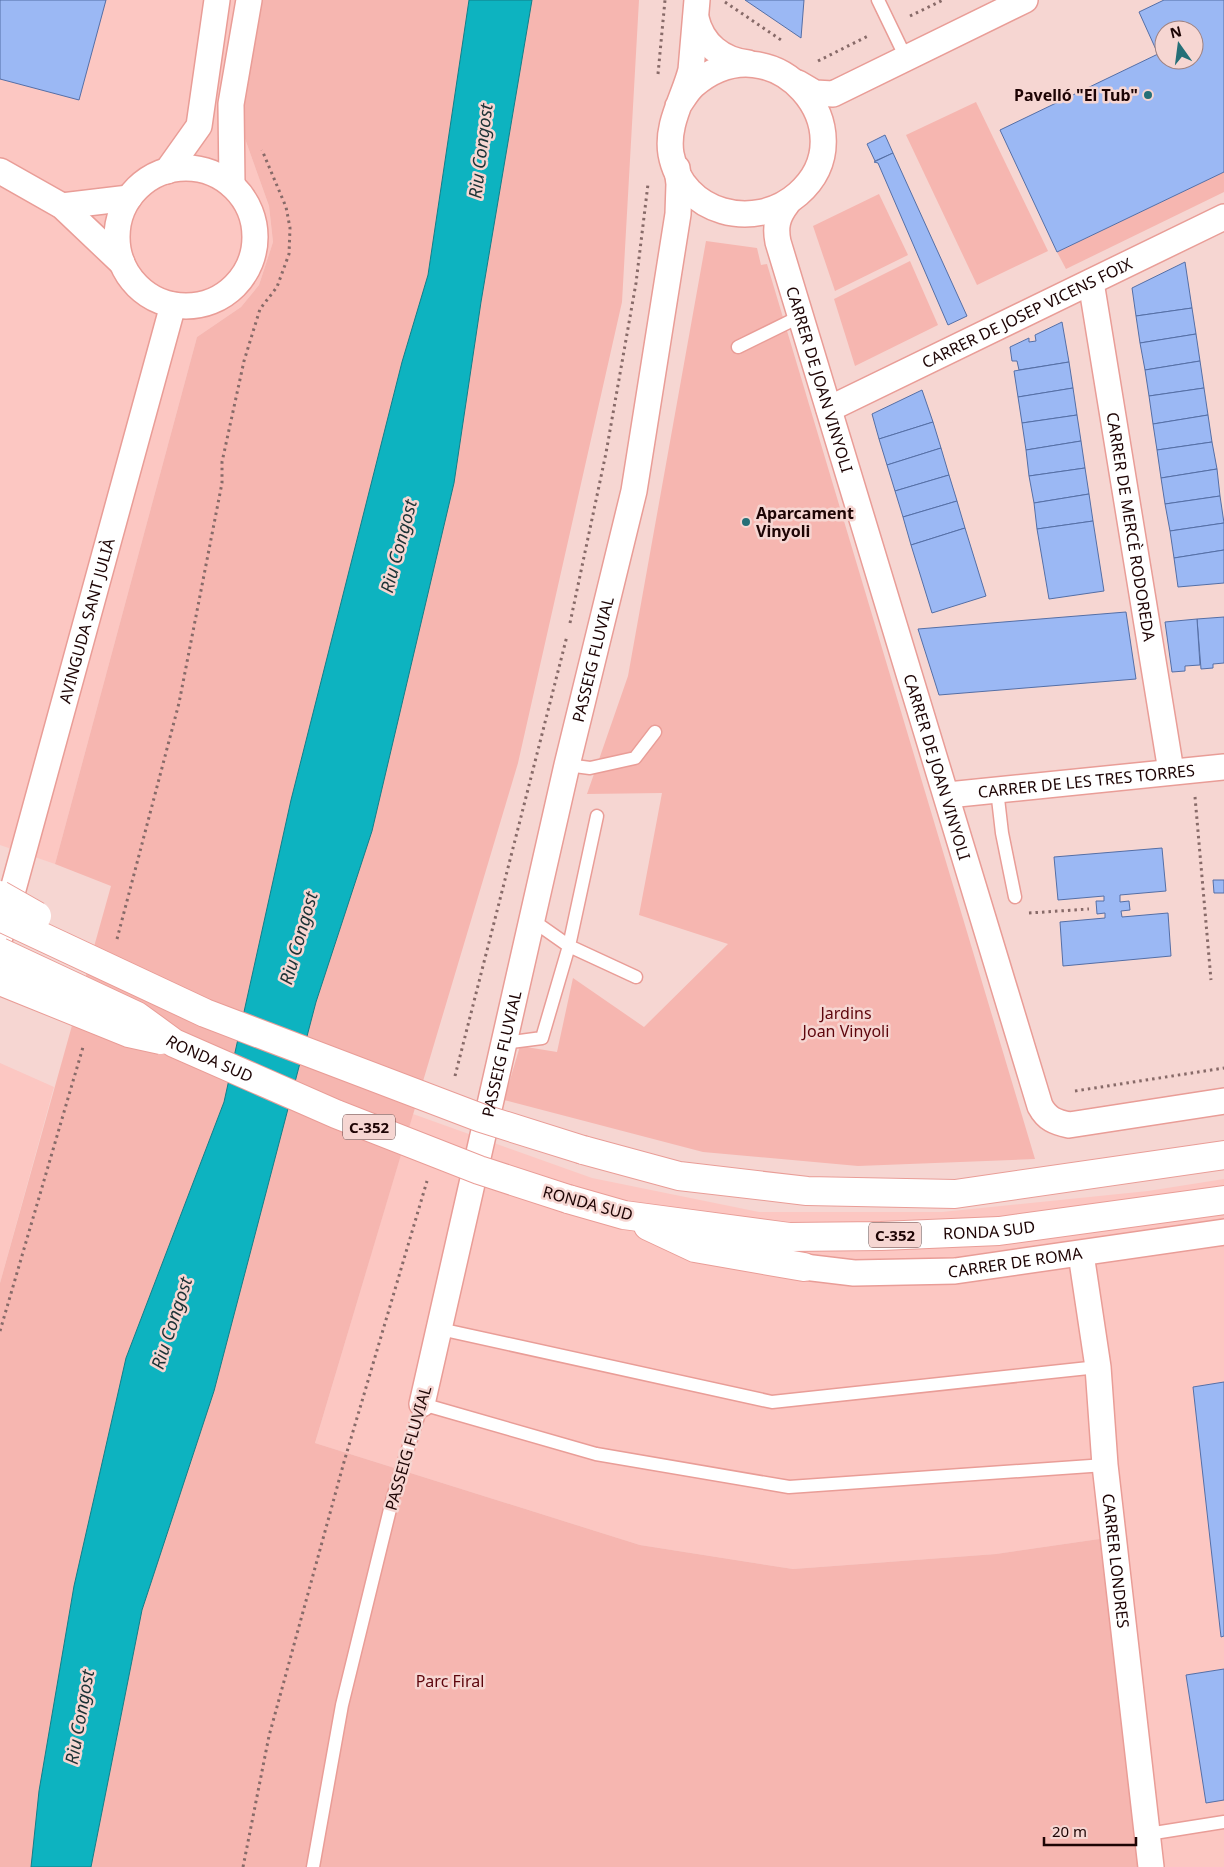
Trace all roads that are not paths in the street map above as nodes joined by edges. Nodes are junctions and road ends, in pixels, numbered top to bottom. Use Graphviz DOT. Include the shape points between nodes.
graph roads {
  1 [pos="216,0"];
  2 [pos="249,0"];
  3 [pos="878,0"];
  4 [pos="1025,0"];
  5 [pos="696,9"];
  6 [pos="906,58"];
  7 [pos="757,65"];
  8 [pos="798,83"];
  9 [pos="842,89"];
  10 [pos="678,106"];
  11 [pos="821,123"];
  12 [pos="677,168"];
  13 [pos="0,171"];
  14 [pos="167,171"];
  15 [pos="232,185"];
  16 [pos="130,198"];
  17 [pos="787,204"];
  18 [pos="62,206"];
  19 [pos="716,210"];
  20 [pos="741,215"];
  21 [pos="1224,217"];
  22 [pos="674,238"];
  23 [pos="778,242"];
  24 [pos="122,263"];
  25 [pos="1091,282"];
  26 [pos="173,305"];
  27 [pos="799,317"];
  28 [pos="738,347"];
  29 [pos="829,409"];
  30 [pos="655,732"];
  31 [pos="567,764"];
  32 [pos="1224,767"];
  33 [pos="1171,771"];
  34 [pos="997,790"];
  35 [pos="948,795"];
  36 [pos="596,816"];
  37 [pos="0,895"];
  38 [pos="1015,897"];
  39 [pos="0,917"];
  40 [pos="532,920"];
  41 [pos="0,937"];
  42 [pos="569,946"];
  43 [pos="0,952"];
  44 [pos="636,977"];
  45 [pos="0,981"];
  46 [pos="205,1013"];
  47 [pos="174,1043"];
  48 [pos="504,1043"];
  49 [pos="1224,1101"];
  50 [pos="1224,1155"];
  51 [pos="1224,1200"];
  52 [pos="624,1215"];
  53 [pos="1224,1232"];
  54 [pos="1081,1254"];
  55 [pos="804,1267"];
  56 [pos="440,1329"];
  57 [pos="1098,1367"];
  58 [pos="422,1404"];
  59 [pos="1105,1465"];
  60 [pos="1224,1822"];
  61 [pos="1148,1834"];
  62 [pos="313,1867"];
  63 [pos="1151,1867"];
  1 -- 14 [label="street" via="199,126"];
  2 -- 15 [label="street" via="231,104"];
  3 -- 6 [label="lane"];
  4 -- 6 [label="street"];
  5 -- 7 [label="street" via="703,37 719,53 738,62"];
  5 -- 10 [label="street" via="691,70"];
  6 -- 9 [label="street"];
  7 -- 8 [label="street" via="779,71"];
  7 -- 10 [label="street" via="734,65 712,72 692,86"];
  8 -- 9 [label="street" via="815,93 833,94"];
  8 -- 11 [label="street" via="812,101"];
  9 -- 11 [label="street" via="824,101"];
  10 -- 12 [label="street" via="671,130 672,154"];
  11 -- 17 [label="street" via="822,146 817,168 805,188"];
  12 -- 19 [label="street" via="680,178 696,196"];
  12 -- 22 [label="street, PASSEIG FLUVIAL" via="679,198"];
  13 -- 18 [label="street"];
  14 -- 15 [label="street" via="190,168 212,173"];
  14 -- 16 [label="street" via="146,181"];
  15 -- 26 [label="street" via="246,202 254,223 255,246 249,268 236,286 217,299 196,306"];
  16 -- 18 [label="street"];
  16 -- 24 [label="street" via="120,219 117,241"];
  17 -- 20 [label="street" via="765,213"];
  17 -- 23 [label="street, CARRER DE JOAN VINYOLI" via="778,220"];
  18 -- 24 [label="street"];
  19 -- 20 [label="street"];
  19 -- 22 [label="street, PASSEIG FLUVIAL" via="685,218"];
  20 -- 23 [label="street, CARRER DE JOAN VINYOLI" via="753,217 769,226"];
  21 -- 25 [label="street, CARRER DE JOSEP VICENS FOIX"];
  22 -- 31 [label="street, PASSEIG FLUVIAL" via="634,491"];
  23 -- 27 [label="street, CARRER DE JOAN VINYOLI"];
  24 -- 26 [label="street" via="134,283 152,297"];
  25 -- 29 [label="street, CARRER DE JOSEP VICENS FOIX"];
  25 -- 33 [label="street, CARRER DE MERCÈ RODOREDA"];
  26 -- 41 [label="street, AVINGUDA SANT JULIÀ"];
  27 -- 28 [label="lane"];
  27 -- 29 [label="street, CARRER DE JOAN VINYOLI"];
  29 -- 35 [label="street, CARRER DE JOAN VINYOLI"];
  30 -- 31 [label="lane" via="635,758 590,768"];
  31 -- 40 [label="street, PASSEIG FLUVIAL"];
  32 -- 33 [label="street, CARRER DE LES TRES TORRES"];
  33 -- 34 [label="street, CARRER DE LES TRES TORRES"];
  34 -- 35 [label="street, CARRER DE LES TRES TORRES"];
  34 -- 38 [label="lane"];
  35 -- 49 [label="street, CARRER DE JOAN VINYOLI" via="1040,1106 1046,1116 1059,1123 1081,1124"];
  36 -- 42 [label="lane"];
  37 -- 46 [label="highway, bridge"];
  39 -- 46 [label="highway, bridge"];
  40 -- 42 [label="lane"];
  40 -- 48 [label="street, PASSEIG FLUVIAL"];
  42 -- 44 [label="lane"];
  42 -- 48 [label="lane" via="542,1038"];
  43 -- 47 [label="highway, RONDA SUD / C-352, bridge" via="137,1016"];
  45 -- 47 [label="highway, bridge" via="129,1033"];
  46 -- 50 [label="highway, bridge" via="481,1118 679,1176 797,1190 955,1194"];
  47 -- 52 [label="highway, RONDA SUD / C-352, bridge" via="336,1114 479,1170"];
  48 -- 56 [label="street, PASSEIG FLUVIAL"];
  51 -- 52 [label="highway, RONDA SUD / C-352" via="999,1231 881,1236 789,1237"];
  52 -- 55 [label="highway" via="694,1248"];
  53 -- 54 [label="street, CARRER DE ROMA"];
  54 -- 55 [label="street, CARRER DE ROMA" via="956,1271 854,1273"];
  54 -- 57 [label="street, CARRER LONDRES"];
  56 -- 57 [label="lane" via="772,1402"];
  56 -- 58 [label="street, PASSEIG FLUVIAL"];
  57 -- 59 [label="street, CARRER LONDRES"];
  58 -- 59 [label="lane" via="596,1454 789,1487"];
  58 -- 62 [label="lane, PASSEIG FLUVIAL" via="393,1496 342,1705"];
  59 -- 61 [label="street, CARRER LONDRES"];
  60 -- 61 [label="lane"];
  61 -- 63 [label="street, CARRER LONDRES"];
}
